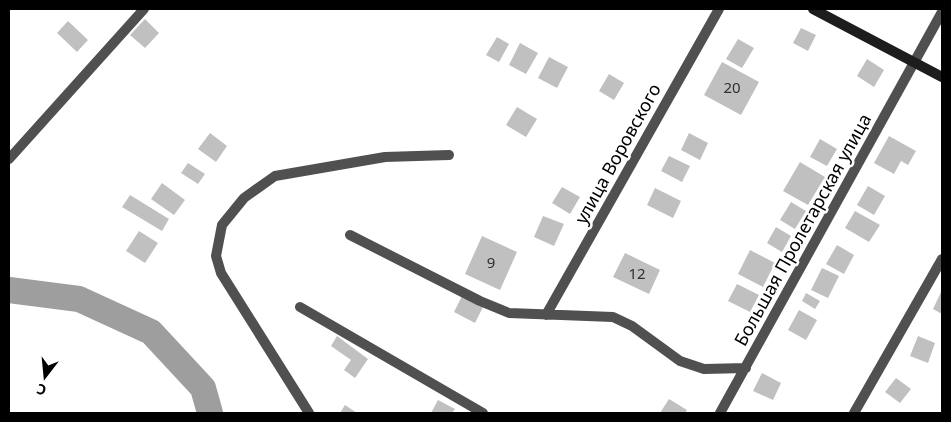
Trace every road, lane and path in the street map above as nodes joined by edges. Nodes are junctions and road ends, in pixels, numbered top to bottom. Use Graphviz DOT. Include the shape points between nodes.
graph roads {
  1 [pos="144,9"];
  2 [pos="719,9"];
  3 [pos="813,9"];
  4 [pos="942,12"];
  5 [pos="913,62"];
  6 [pos="942,77"];
  7 [pos="449,155"];
  8 [pos="9,159"];
  9 [pos="350,236"];
  10 [pos="942,259"];
  11 [pos="300,307"];
  12 [pos="546,316"];
  13 [pos="746,368"];
  14 [pos="309,413"];
  15 [pos="483,413"];
  16 [pos="720,413"];
  17 [pos="854,413"];
  1 -- 8 [label="street"];
  2 -- 12 [label="street, улица Воровского"];
  3 -- 5 [label="main road"];
  4 -- 5 [label="street, Большая Пролетарская улица"];
  5 -- 6 [label="main road"];
  5 -- 13 [label="street, Большая Пролетарская улица"];
  7 -- 14 [label="street" via="385,157 275,176 244,198 222,226 216,256 221,273"];
  9 -- 12 [label="street" via="509,313"];
  10 -- 17 [label="street"];
  11 -- 15 [label="street"];
  12 -- 13 [label="street" via="614,317 680,361 704,368"];
  13 -- 16 [label="street, Большая Пролетарская улица"];
}
